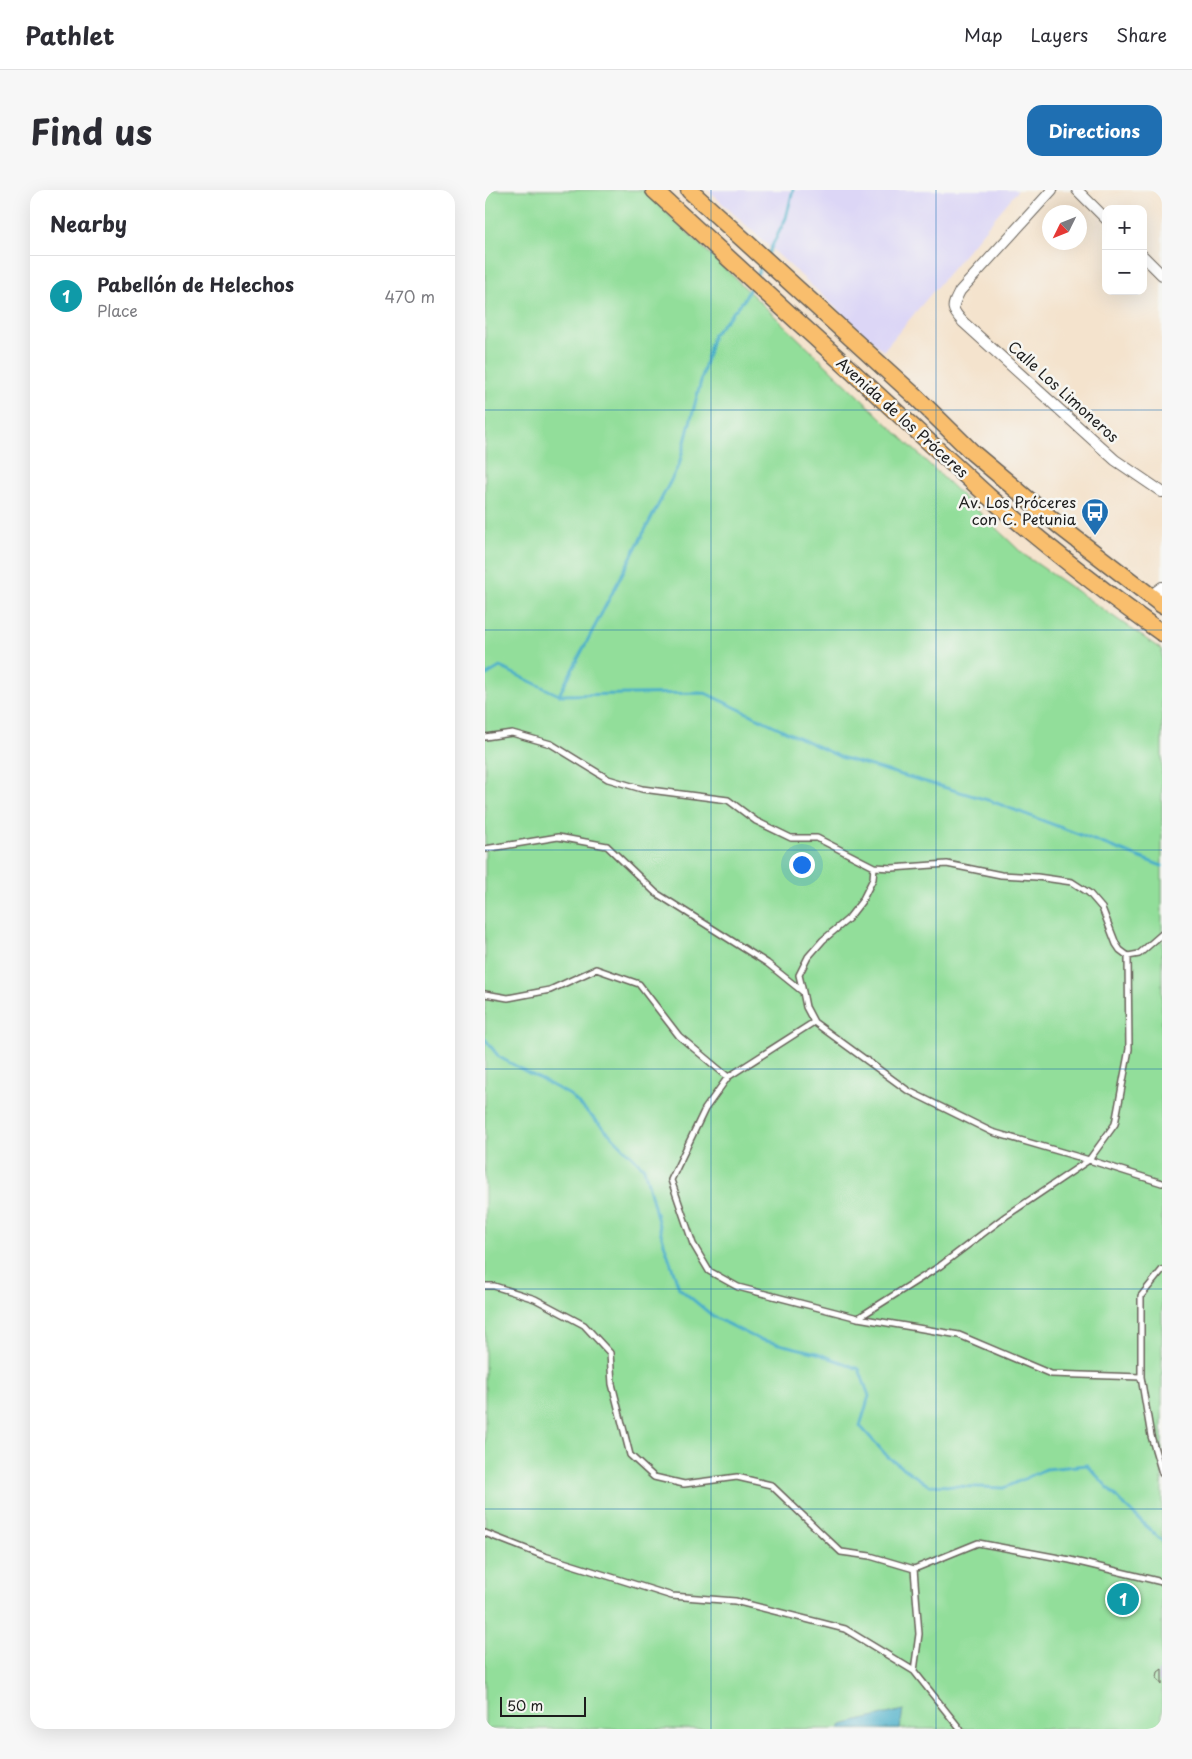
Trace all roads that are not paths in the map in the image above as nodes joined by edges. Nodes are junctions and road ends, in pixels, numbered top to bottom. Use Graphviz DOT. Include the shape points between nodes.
graph roads {
  1 [pos="654,190"];
  2 [pos="689,190"];
  3 [pos="1052,190"];
  4 [pos="1077,190"];
  5 [pos="1102,215"];
  6 [pos="1147,260"];
  7 [pos="1162,275"];
  8 [pos="1162,492"];
  9 [pos="1158,596"];
  10 [pos="1162,633"];
  11 [pos="485,737"];
  12 [pos="485,849"];
  13 [pos="874,867"];
  14 [pos="1162,934"];
  15 [pos="1129,956"];
  16 [pos="803,992"];
  17 [pos="485,994"];
  18 [pos="814,1022"];
  19 [pos="728,1077"];
  20 [pos="1089,1160"];
  21 [pos="1162,1183"];
  22 [pos="1162,1270"];
  23 [pos="485,1286"];
  24 [pos="858,1318"];
  25 [pos="1141,1377"];
  26 [pos="1162,1473"];
  27 [pos="485,1533"];
  28 [pos="914,1570"];
  29 [pos="1162,1582"];
  30 [pos="914,1670"];
  31 [pos="960,1729"];
  1 -- 10 [label="main road, Avenida de los Próceres" via="987,496 1049,548"];
  2 -- 9 [label="main road, Avenida de los Próceres" via="973,453 1069,534"];
  3 -- 8 [label="street, Calle Los Limoneros" via="960,291 953,311 1115,460"];
  4 -- 5 [label="street"];
  6 -- 7 [label="street"];
  11 -- 13 [label="lane" via="512,733 551,744 608,779 642,789 728,800 756,821 791,838 817,838"];
  12 -- 16 [label="lane" via="558,837 607,846 656,893 767,963"];
  13 -- 15 [label="lane" via="947,864 1001,875 1072,882 1089,893 1102,908 1116,944"];
  13 -- 16 [label="lane" via="873,879 848,919 808,956 799,975"];
  14 -- 15 [label="lane" via="1139,954"];
  15 -- 20 [label="lane" via="1129,1049 1115,1124"];
  16 -- 18 [label="lane"];
  17 -- 19 [label="lane" via="508,998 550,990 596,969 639,984 679,1036"];
  18 -- 19 [label="lane"];
  18 -- 20 [label="lane" via="907,1090 992,1132"];
  19 -- 24 [label="lane" via="705,1109 671,1180 693,1244 709,1271 738,1287"];
  20 -- 21 [label="lane"];
  20 -- 24 [label="lane" via="940,1266"];
  22 -- 25 [label="lane" via="1141,1296"];
  23 -- 28 [label="lane" via="535,1299 584,1325 610,1353 612,1384 630,1455 654,1477 684,1484 737,1477 771,1485 841,1552 870,1556"];
  24 -- 25 [label="lane" via="959,1335 1051,1374"];
  25 -- 26 [label="lane" via="1151,1436"];
  27 -- 30 [label="lane" via="545,1556 672,1596 735,1601 845,1629"];
  28 -- 29 [label="lane" via="978,1543"];
  28 -- 30 [label="lane" via="919,1634"];
  30 -- 31 [label="lane"];
}
